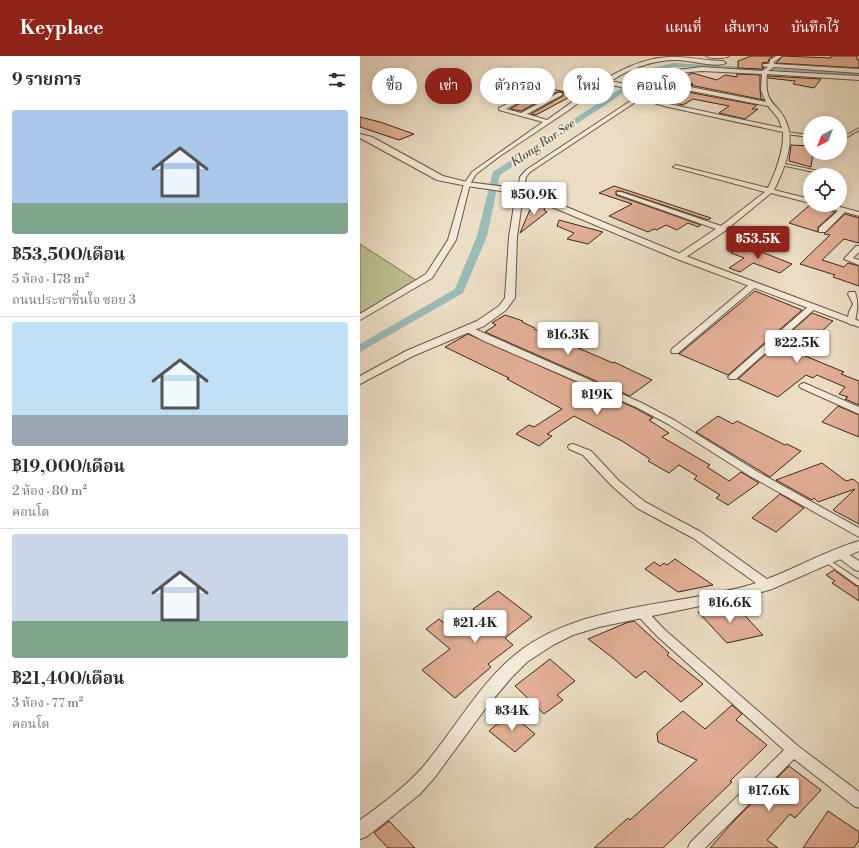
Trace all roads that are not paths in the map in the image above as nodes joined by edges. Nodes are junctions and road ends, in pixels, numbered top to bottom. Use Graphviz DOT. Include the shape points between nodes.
graph roads {
  1 [pos="709,56"];
  2 [pos="726,56"];
  3 [pos="779,56"];
  4 [pos="708,62"];
  5 [pos="727,64"];
  6 [pos="756,65"];
  7 [pos="691,69"];
  8 [pos="768,69"];
  9 [pos="859,71"];
  10 [pos="614,77"];
  11 [pos="859,78"];
  12 [pos="691,89"];
  13 [pos="560,94"];
  14 [pos="512,104"];
  15 [pos="573,104"];
  16 [pos="629,104"];
  17 [pos="664,104"];
  18 [pos="771,106"];
  19 [pos="521,115"];
  20 [pos="548,122"];
  21 [pos="859,129"];
  22 [pos="786,132"];
  23 [pos="803,135"];
  24 [pos="360,136"];
  25 [pos="847,136"];
  26 [pos="780,164"];
  27 [pos="676,167"];
  28 [pos="803,169"];
  29 [pos="470,184"];
  30 [pos="770,190"];
  31 [pos="517,191"];
  32 [pos="619,193"];
  33 [pos="803,199"];
  34 [pos="847,211"];
  35 [pos="841,212"];
  36 [pos="859,214"];
  37 [pos="722,229"];
  38 [pos="822,230"];
  39 [pos="859,248"];
  40 [pos="680,257"];
  41 [pos="859,263"];
  42 [pos="754,285"];
  43 [pos="852,294"];
  44 [pos="813,307"];
  45 [pos="360,318"];
  46 [pos="855,323"];
  47 [pos="468,329"];
  48 [pos="675,351"];
  49 [pos="733,377"];
  50 [pos="360,381"];
  51 [pos="804,386"];
  52 [pos="859,411"];
  53 [pos="573,447"];
  54 [pos="859,533"];
  55 [pos="859,546"];
  56 [pos="840,553"];
  57 [pos="825,560"];
  58 [pos="859,567"];
  59 [pos="859,582"];
  60 [pos="767,585"];
  61 [pos="641,612"];
  62 [pos="793,750"];
  63 [pos="859,801"];
  64 [pos="360,831"];
  65 [pos="696,848"];
  1 -- 2 [label="street"];
  1 -- 4 [label="street"];
  3 -- 8 [label="street" via="772,61"];
  4 -- 5 [label="street"];
  4 -- 10 [label="street" via="662,59 627,69"];
  6 -- 8 [label="street"];
  7 -- 8 [label="street"];
  8 -- 9 [label="street"];
  8 -- 11 [label="street"];
  8 -- 18 [label="street" via="763,91"];
  12 -- 18 [label="street"];
  13 -- 19 [label="street"];
  14 -- 19 [label="street" via="501,110"];
  15 -- 20 [label="street"];
  16 -- 31 [label="street" via="528,171"];
  17 -- 22 [label="street"];
  18 -- 22 [label="street" via="784,124"];
  19 -- 20 [label="street"];
  20 -- 29 [label="street" via="474,173"];
  21 -- 25 [label="lane"];
  22 -- 23 [label="lane"];
  22 -- 26 [label="street"];
  24 -- 29 [label="street" via="440,178"];
  26 -- 28 [label="lane"];
  26 -- 30 [label="street"];
  27 -- 30 [label="street"];
  29 -- 31 [label="street"];
  29 -- 45 [label="street" via="452,240 429,276"];
  30 -- 33 [label="street"];
  30 -- 37 [label="street"];
  31 -- 40 [label="street"];
  31 -- 47 [label="street" via="510,298 497,313"];
  32 -- 37 [label="street"];
  34 -- 36 [label="street"];
  35 -- 38 [label="street"];
  37 -- 40 [label="street"];
  39 -- 41 [label="street" via="848,259"];
  40 -- 42 [label="street"];
  42 -- 44 [label="street"];
  42 -- 48 [label="street"];
  43 -- 46 [label="street" via="857,304 853,312"];
  44 -- 46 [label="street"];
  44 -- 49 [label="street"];
  47 -- 50 [label="street" via="418,350"];
  47 -- 54 [label="street" via="639,405"];
  51 -- 52 [label="street"];
  53 -- 60 [label="street" via="587,453 615,483 642,505 697,535"];
  55 -- 56 [label="street"];
  56 -- 57 [label="street"];
  56 -- 58 [label="street"];
  57 -- 59 [label="lane"];
  57 -- 60 [label="street"];
  60 -- 61 [label="street" via="733,595"];
  61 -- 62 [label="street" via="666,638"];
  61 -- 64 [label="street" via="574,629 528,652 501,678 429,773"];
  62 -- 63 [label="street"];
  62 -- 65 [label="street"];
}
